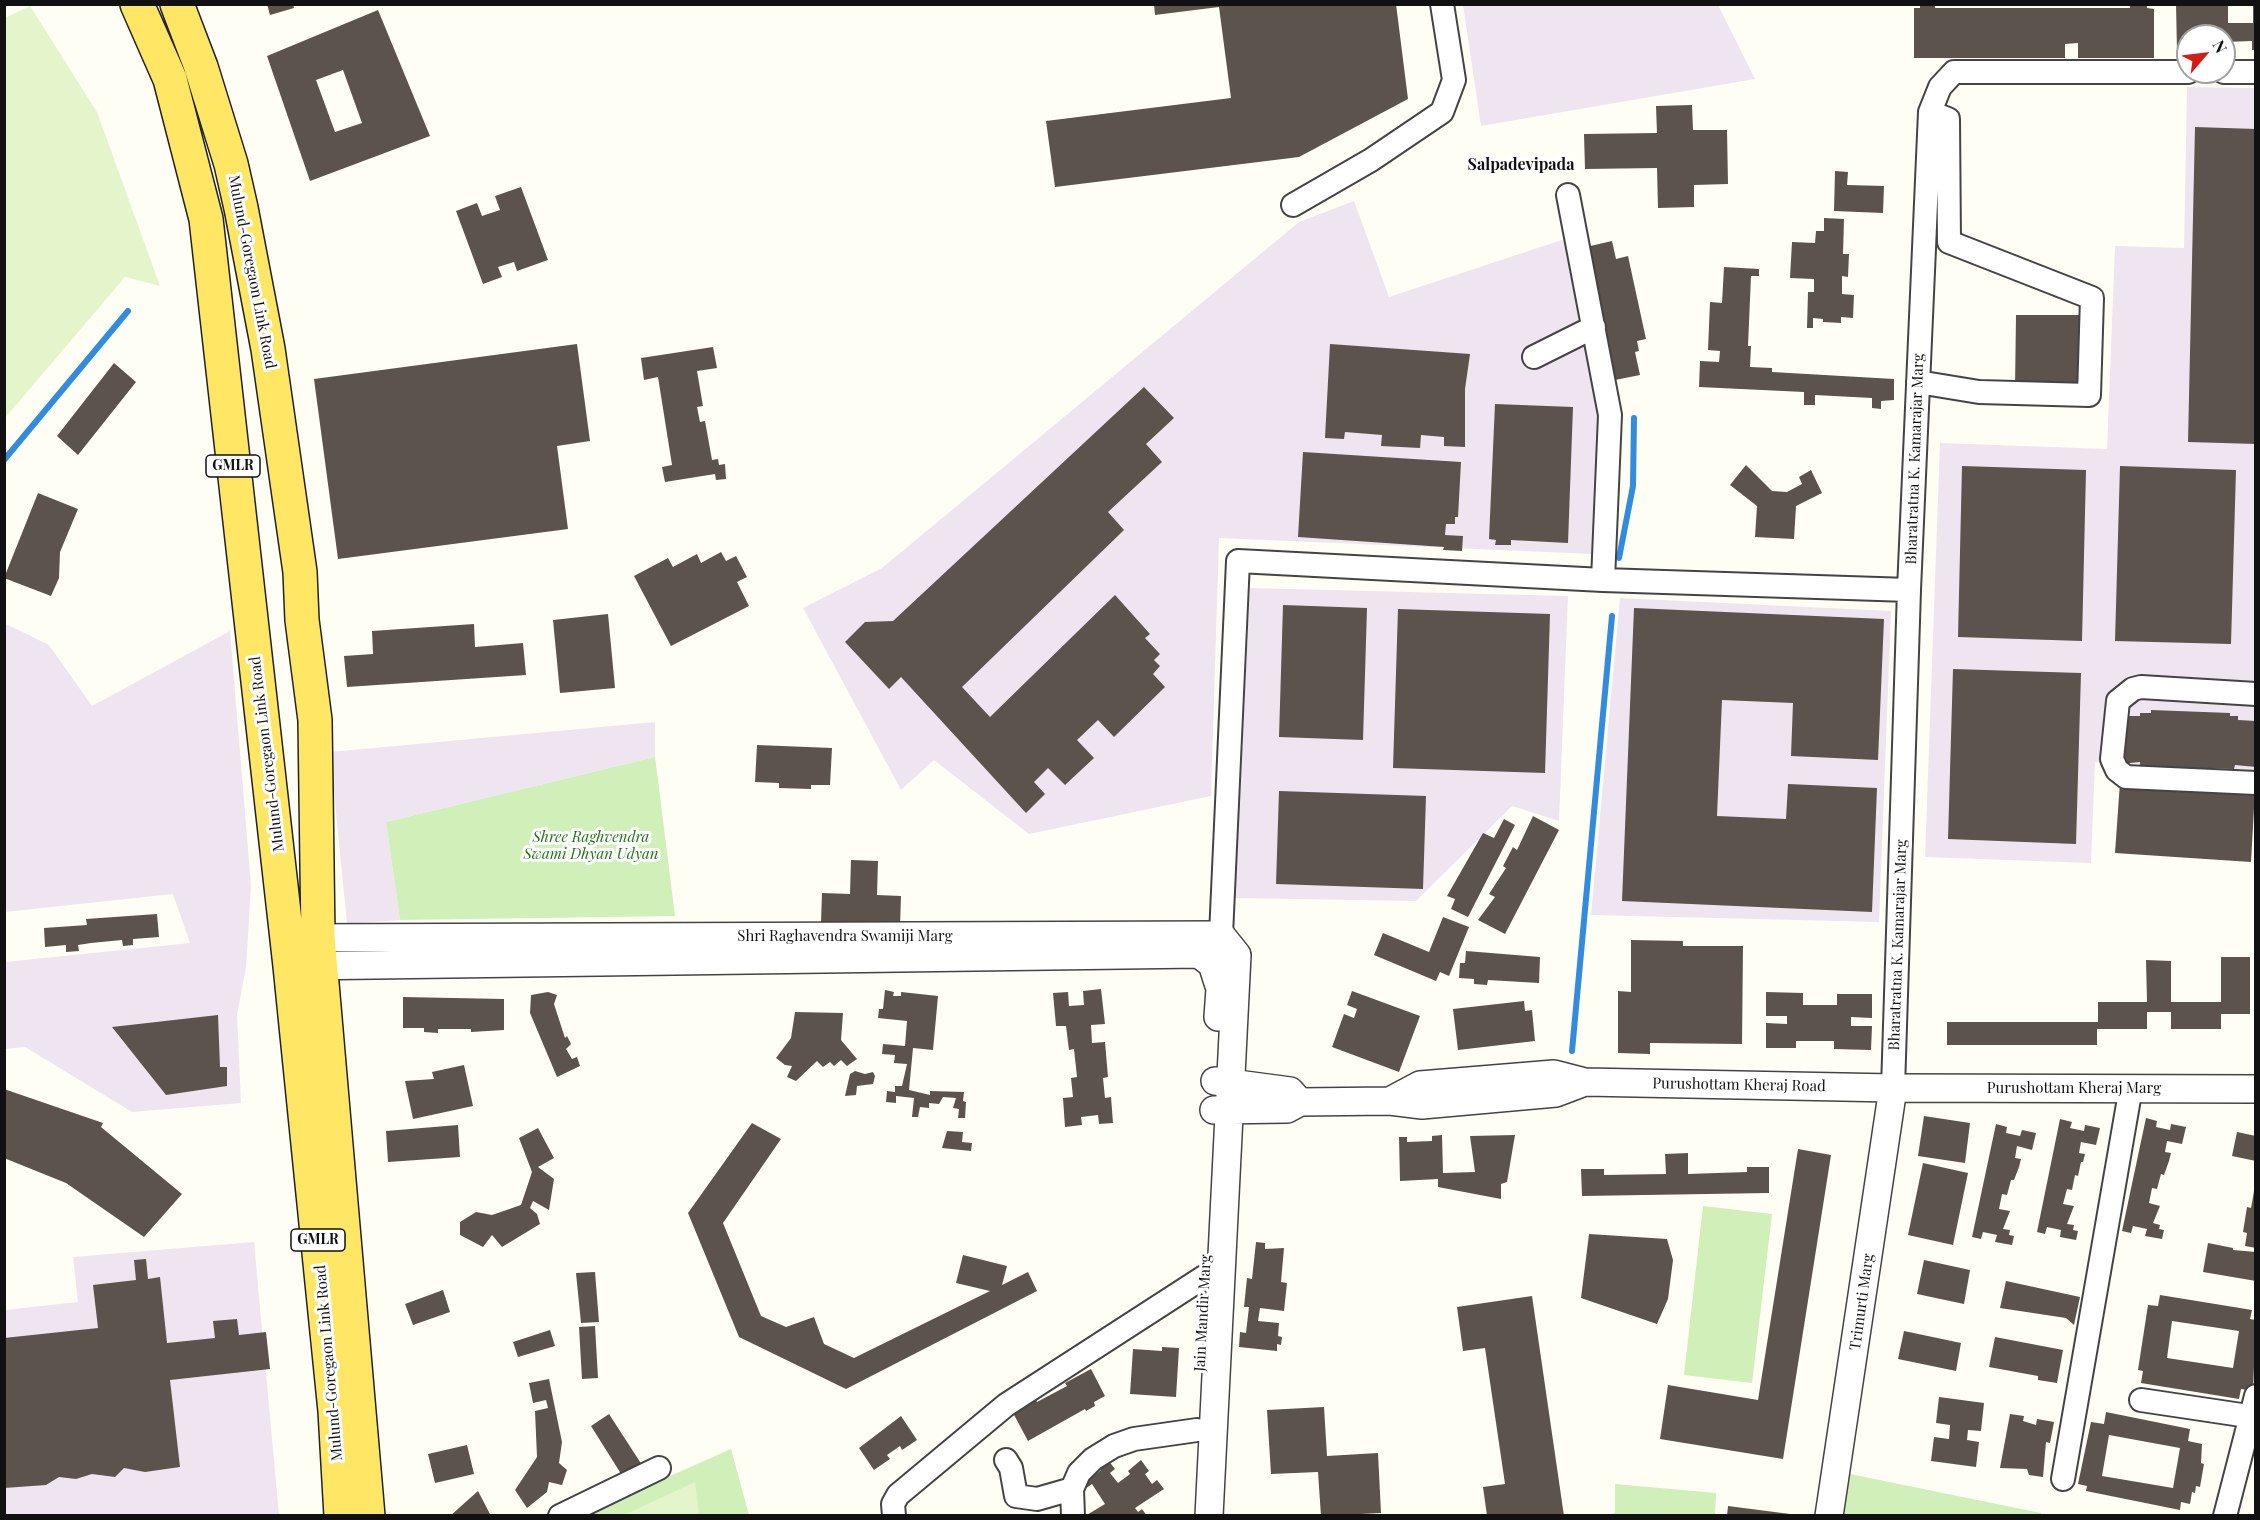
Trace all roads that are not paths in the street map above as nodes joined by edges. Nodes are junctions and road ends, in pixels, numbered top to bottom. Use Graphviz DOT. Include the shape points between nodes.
graph roads {
  1 [pos="137,4"];
  2 [pos="177,4"];
  3 [pos="1442,4"];
  4 [pos="2176,72"];
  5 [pos="2236,72"];
  6 [pos="2256,72"];
  7 [pos="1930,112"];
  8 [pos="1568,195"];
  9 [pos="1293,205"];
  10 [pos="1594,327"];
  11 [pos="1534,357"];
  12 [pos="1918,382"];
  13 [pos="1603,580"];
  14 [pos="1909,591"];
  15 [pos="2256,694"];
  16 [pos="2256,783"];
  17 [pos="1221,935"];
  18 [pos="524,945"];
  19 [pos="1054,946"];
  20 [pos="304,952"];
  21 [pos="1212,964"];
  22 [pos="1227,1009"];
  23 [pos="1223,1082"];
  24 [pos="2131,1087"];
  25 [pos="1893,1088"];
  26 [pos="2256,1089"];
  27 [pos="1300,1102"];
  28 [pos="1222,1110"];
  29 [pos="1210,1260"];
  30 [pos="2141,1400"];
  31 [pos="1206,1402"];
  32 [pos="2252,1406"];
  33 [pos="347,1410"];
  34 [pos="1197,1430"];
  35 [pos="1006,1460"];
  36 [pos="659,1468"];
  37 [pos="1203,1476"];
  38 [pos="2063,1479"];
  39 [pos="1072,1489"];
  40 [pos="341,1515"];
  41 [pos="368,1515"];
  42 [pos="560,1515"];
  43 [pos="894,1515"];
  44 [pos="1073,1515"];
  45 [pos="1194,1515"];
  46 [pos="1209,1515"];
  47 [pos="1829,1515"];
  48 [pos="2225,1515"];
  1 -- 20 [label="main road, Mulund-Goregaon Link Road / GMLR" via="170,79 206,219"];
  2 -- 20 [label="main road, Mulund-Goregaon Link Road / GMLR" via="231,164 268,349 300,572 315,720"];
  3 -- 9 [label="street" via="1454,80 1442,112"];
  4 -- 7 [label="street, Bharatratna K. Kamarajar Marg" via="1954,72 1940,87"];
  5 -- 6 [label="street"];
  7 -- 12 [label="street, Bharatratna K. Kamarajar Marg"];
  7 -- 12 [label="street" via="1948,119 1949,242 2092,298 2089,395 1979,392"];
  8 -- 10 [label="street"];
  10 -- 11 [label="street"];
  10 -- 13 [label="street" via="1610,415"];
  12 -- 14 [label="street, Bharatratna K. Kamarajar Marg"];
  13 -- 14 [label="street"];
  13 -- 17 [label="street" via="1238,561"];
  14 -- 25 [label="street, Bharatratna K. Kamarajar Marg"];
  15 -- 16 [label="street" via="2133,689 2118,701 2112,759 2116,770 2126,777"];
  17 -- 19 [label="street, Shri Raghavendra Swamiji Marg"];
  17 -- 21 [label="street"];
  17 -- 22 [label="street" via="1237,955"];
  18 -- 19 [label="street, Shri Raghavendra Swamiji Marg"];
  18 -- 20 [label="street, Shri Raghavendra Swamiji Marg"];
  18 -- 20 [label="street, Shri Raghavendra Swamiji Marg" via="507,963"];
  19 -- 21 [label="street, Shri Raghavendra Swamiji Marg" via="1199,954"];
  20 -- 33 [label="main road, Mulund-Goregaon Link Road / GMLR"];
  21 -- 22 [label="street"];
  22 -- 23 [label="street"];
  23 -- 27 [label="street" via="1290,1091"];
  23 -- 28 [label="street"];
  24 -- 25 [label="street, Purushottam Kheraj Marg"];
  24 -- 26 [label="street, Purushottam Kheraj Marg"];
  24 -- 38 [label="street"];
  25 -- 27 [label="street, Purushottam Kheraj Road" via="1585,1082 1556,1093 1491,1089 1422,1106 1390,1101"];
  25 -- 47 [label="street, Trimurti Marg"];
  27 -- 28 [label="street, Purushottam Kheraj Road" via="1287,1109"];
  28 -- 29 [label="street, Jain Mandir Marg"];
  29 -- 31 [label="street, Jain Mandir Marg"];
  29 -- 43 [label="street" via="1006,1405 898,1495 893,1504"];
  30 -- 32 [label="street"];
  31 -- 34 [label="street, Jain Mandir Marg"];
  31 -- 37 [label="street, Jain Mandir Marg"];
  32 -- 48 [label="street"];
  33 -- 40 [label="main road, Mulund-Goregaon Link Road / GMLR"];
  33 -- 41 [label="main road, Mulund-Goregaon Link Road / GMLR"];
  34 -- 37 [label="street, Jain Mandir Marg"];
  34 -- 39 [label="street" via="1134,1439 1114,1446 1079,1473"];
  35 -- 39 [label="street" via="1016,1496 1036,1499"];
  36 -- 42 [label="street"];
  37 -- 45 [label="street, Jain Mandir Marg"];
  37 -- 46 [label="street, Jain Mandir Marg"];
  39 -- 44 [label="street"];
}
